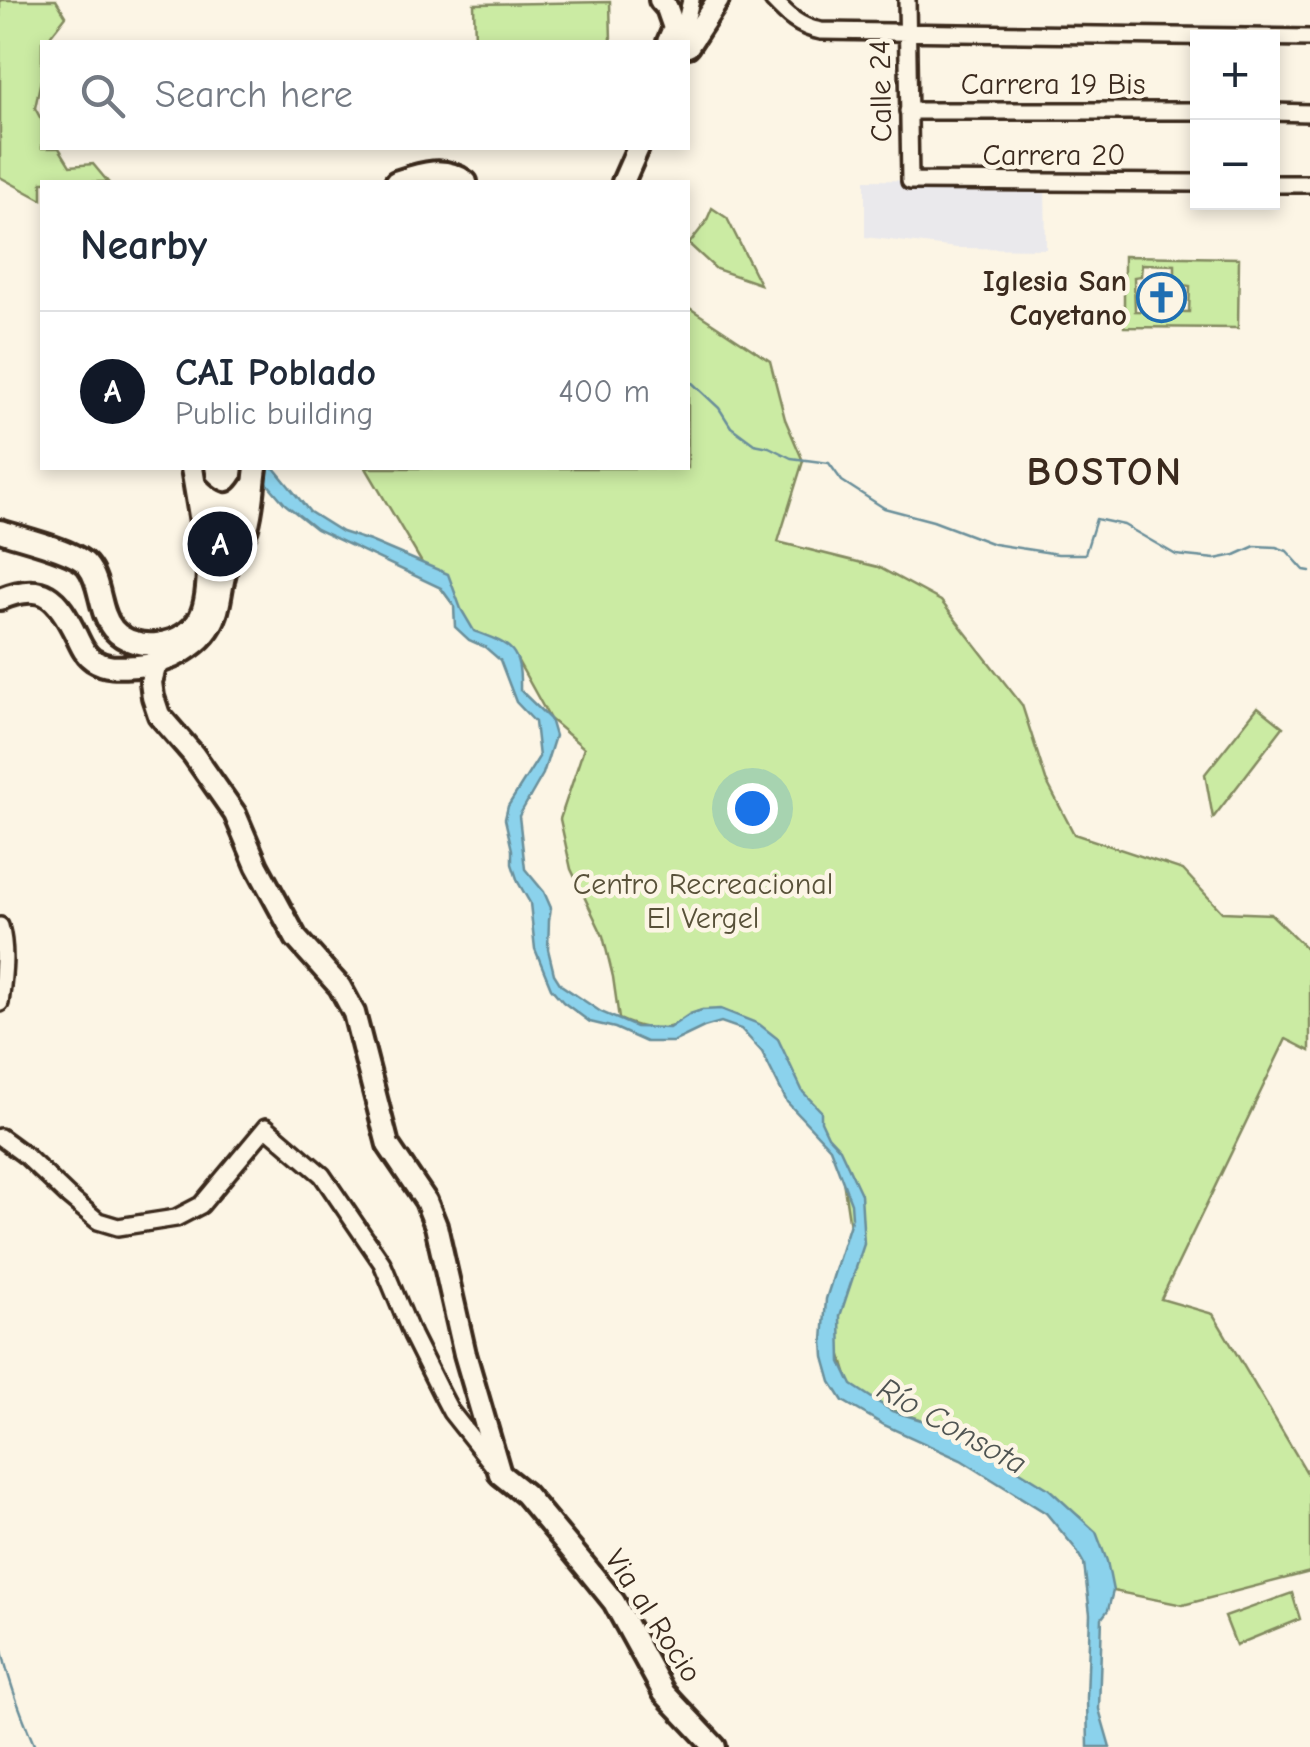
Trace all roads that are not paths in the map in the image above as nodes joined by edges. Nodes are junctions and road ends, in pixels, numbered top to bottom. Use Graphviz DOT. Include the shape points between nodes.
graph roads {
  1 [pos="660,0"];
  2 [pos="688,0"];
  3 [pos="718,0"];
  4 [pos="773,0"];
  5 [pos="907,0"];
  6 [pos="907,31"];
  7 [pos="674,38"];
  8 [pos="1310,38"];
  9 [pos="690,43"];
  10 [pos="908,111"];
  11 [pos="1190,112"];
  12 [pos="1280,112"];
  13 [pos="1310,113"];
  14 [pos="624,150"];
  15 [pos="637,150"];
  16 [pos="402,180"];
  17 [pos="463,180"];
  18 [pos="612,180"];
  19 [pos="623,180"];
  20 [pos="910,181"];
  21 [pos="1190,183"];
  22 [pos="1280,184"];
  23 [pos="1310,184"];
  24 [pos="194,476"];
  25 [pos="255,476"];
  26 [pos="0,531"];
  27 [pos="203,533"];
  28 [pos="244,534"];
  29 [pos="0,598"];
  30 [pos="168,643"];
  31 [pos="155,664"];
  32 [pos="0,926"];
  33 [pos="0,1003"];
  34 [pos="0,1137"];
  35 [pos="500,1474"];
  36 [pos="715,1747"];
  1 -- 7 [label="main road"];
  2 -- 7 [label="street"];
  3 -- 9 [label="main road"];
  4 -- 6 [label="street" via="808,29"];
  5 -- 6 [label="street, Calle 24"];
  6 -- 8 [label="street"];
  6 -- 10 [label="street, Calle 24"];
  10 -- 11 [label="street, Carrera 19 Bis"];
  10 -- 20 [label="street, Calle 24"];
  12 -- 13 [label="street"];
  14 -- 18 [label="main road"];
  15 -- 19 [label="main road"];
  16 -- 17 [label="main road" via="439,172"];
  20 -- 21 [label="street, Carrera 20"];
  22 -- 23 [label="street"];
  24 -- 25 [label="main road" via="208,499 221,504 247,496"];
  24 -- 27 [label="main road"];
  25 -- 28 [label="main road"];
  26 -- 30 [label="main road" via="74,555 87,565 117,634 130,642"];
  27 -- 28 [label="main road" via="221,513 237,518"];
  27 -- 30 [label="main road" via="203,609 189,632"];
  28 -- 31 [label="main road" via="226,566 208,631"];
  29 -- 31 [label="main road" via="42,592 61,608 85,654 97,663"];
  30 -- 31 [label="main road"];
  31 -- 35 [label="main road" via="151,682 159,714 236,814 296,938 354,1012 388,1144 436,1226"];
  32 -- 33 [label="street"];
  34 -- 35 [label="street" via="98,1221 118,1227 176,1218 201,1205 266,1127 322,1175 382,1263 440,1393"];
  35 -- 36 [label="main road, Via al Rocio" via="586,1566 614,1602 664,1693"];
}
